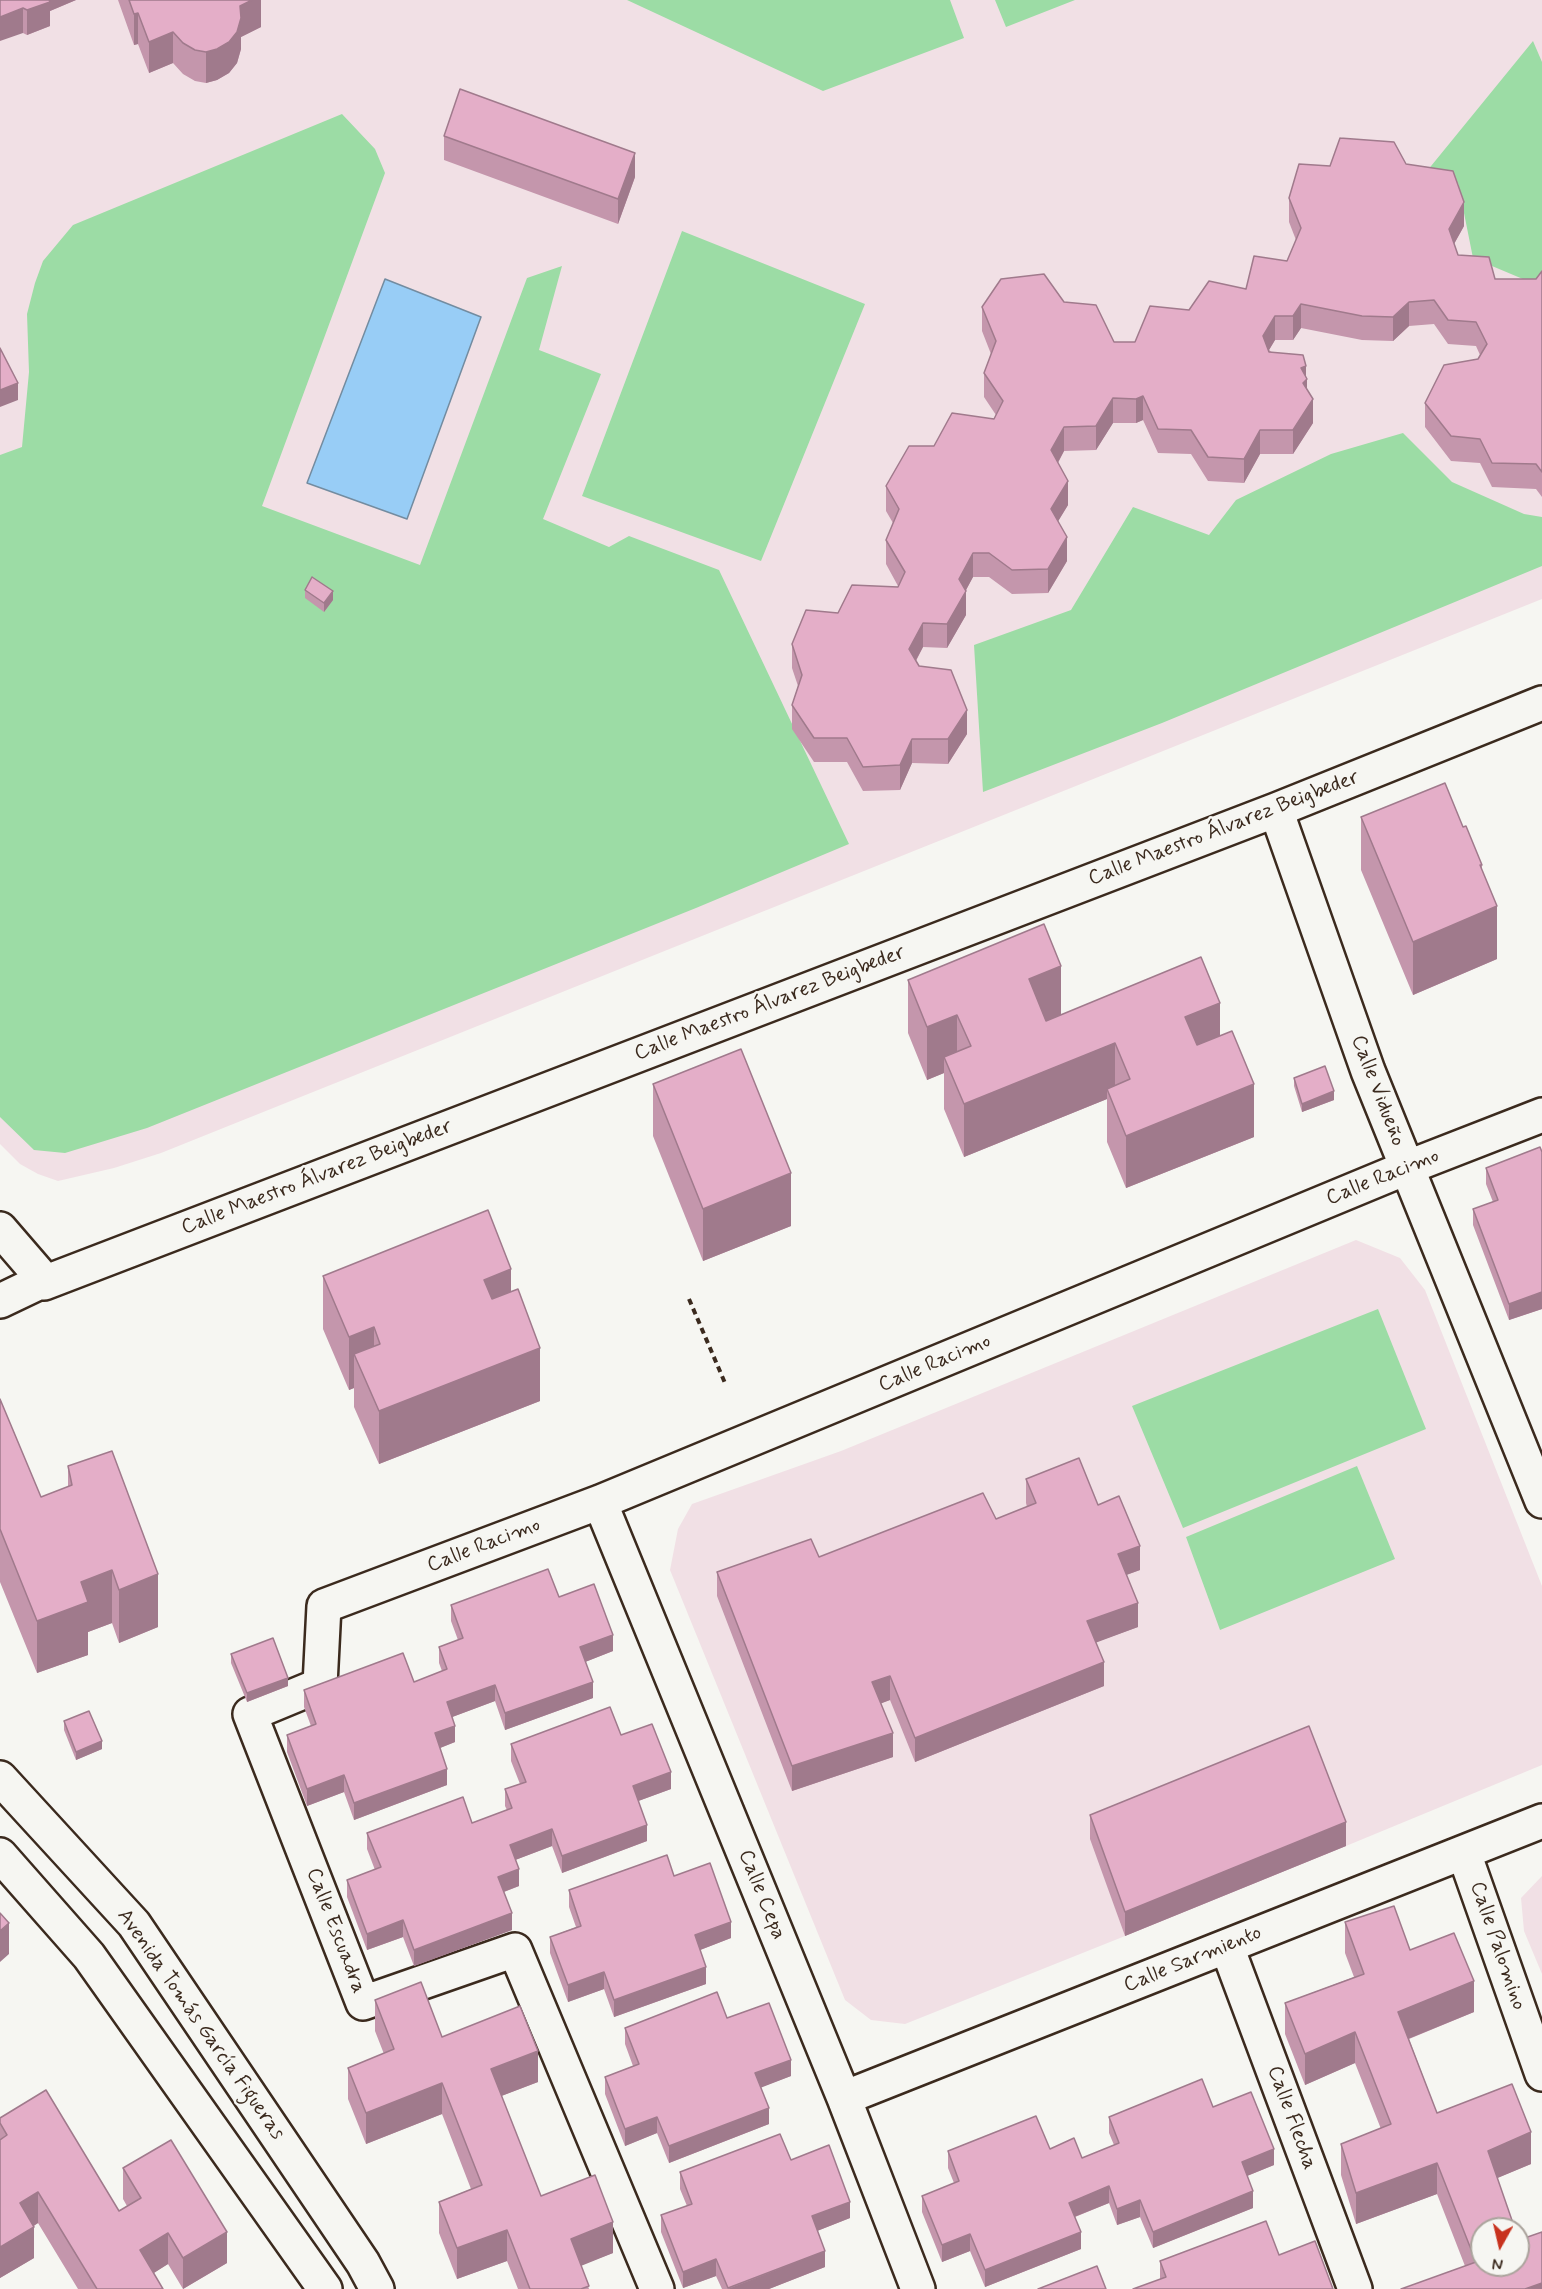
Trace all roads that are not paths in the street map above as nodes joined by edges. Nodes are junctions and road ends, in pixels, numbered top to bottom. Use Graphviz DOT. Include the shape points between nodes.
graph roads {
  1 [pos="1542,703"];
  2 [pos="1276,810"];
  3 [pos="1542,1115"];
  4 [pos="1406,1168"];
  5 [pos="0,1229"];
  6 [pos="44,1280"];
  7 [pos="0,1301"];
  8 [pos="1542,1501"];
  9 [pos="600,1502"];
  10 [pos="324,1606"];
  11 [pos="0,1778"];
  12 [pos="1542,1821"];
  13 [pos="1464,1853"];
  14 [pos="0,1855"];
  15 [pos="1227,1947"];
  16 [pos="1542,2074"];
  17 [pos="844,2098"];
  18 [pos="325,2289"];
  19 [pos="377,2289"];
  20 [pos="657,2289"];
  21 [pos="918,2289"];
  22 [pos="1355,2289"];
  1 -- 2 [label="street, Calle Maestro Álvarez Beigbeder"];
  2 -- 4 [label="street, Calle Vidueño"];
  2 -- 6 [label="street, Calle Maestro Álvarez Beigbeder"];
  3 -- 4 [label="street, Calle Racimo"];
  4 -- 8 [label="street, Calle Vidueño"];
  4 -- 9 [label="street, Calle Racimo"];
  5 -- 6 [label="street"];
  6 -- 7 [label="street, Calle Maestro Álvarez Beigbeder"];
  9 -- 10 [label="street, Calle Racimo"];
  9 -- 17 [label="street, Calle Cepa"];
  10 -- 20 [label="street, Calle Escuadra" via="320,1685 250,1714 363,2003 515,1950"];
  11 -- 19 [label="street, Avenida Tomás García Figueras" via="134,1924"];
  12 -- 13 [label="street, Calle Sarmiento"];
  13 -- 15 [label="street, Calle Sarmiento"];
  13 -- 16 [label="street, Calle Palomino"];
  14 -- 18 [label="street" via="89,1956"];
  15 -- 17 [label="street, Calle Sarmiento"];
  15 -- 22 [label="street, Calle Flecha"];
  17 -- 21 [label="street, Calle Cepa"];
}
